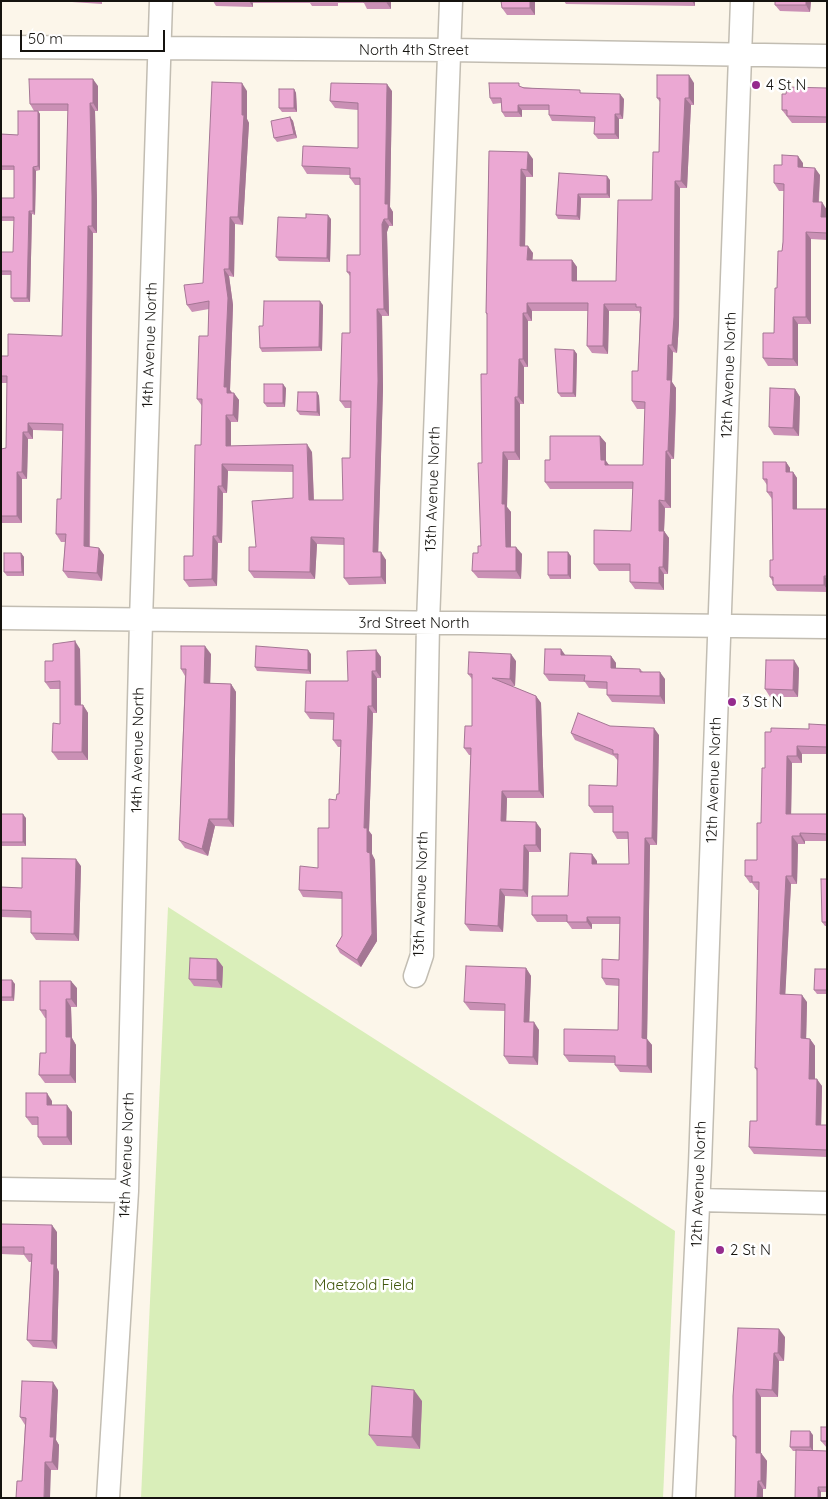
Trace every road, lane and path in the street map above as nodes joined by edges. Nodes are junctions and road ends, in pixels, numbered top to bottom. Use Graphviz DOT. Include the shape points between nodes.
graph roads {
  1 [pos="161,1"];
  2 [pos="451,1"];
  3 [pos="742,1"];
  4 [pos="1,47"];
  5 [pos="160,49"];
  6 [pos="449,50"];
  7 [pos="740,54"];
  8 [pos="827,56"];
  9 [pos="1,618"];
  10 [pos="141,621"];
  11 [pos="428,623"];
  12 [pos="719,626"];
  13 [pos="827,627"];
  14 [pos="415,976"];
  15 [pos="1,1189"];
  16 [pos="127,1191"];
  17 [pos="699,1200"];
  18 [pos="827,1203"];
  19 [pos="108,1498"];
  20 [pos="684,1498"];
  1 -- 5 [label="street, 14th Avenue North"];
  2 -- 6 [label="street, 13th Avenue North"];
  3 -- 7 [label="street, 12th Avenue North"];
  4 -- 5 [label="street, North 4th Street"];
  5 -- 6 [label="street, North 4th Street"];
  5 -- 10 [label="street, 14th Avenue North"];
  6 -- 7 [label="street, North 4th Street"];
  6 -- 11 [label="street, 13th Avenue North"];
  7 -- 8 [label="street, North 4th Street"];
  7 -- 12 [label="street, 12th Avenue North"];
  9 -- 10 [label="street, 3rd Street North"];
  10 -- 11 [label="street, 3rd Street North"];
  10 -- 16 [label="street, 14th Avenue North"];
  11 -- 12 [label="street, 3rd Street North"];
  11 -- 14 [label="street, 13th Avenue North" via="422,955"];
  12 -- 13 [label="street, 3rd Street North"];
  12 -- 17 [label="street, 12th Avenue North"];
  15 -- 16 [label="street"];
  16 -- 19 [label="street, 14th Avenue North"];
  17 -- 18 [label="street"];
  17 -- 20 [label="street, 12th Avenue North"];
}
